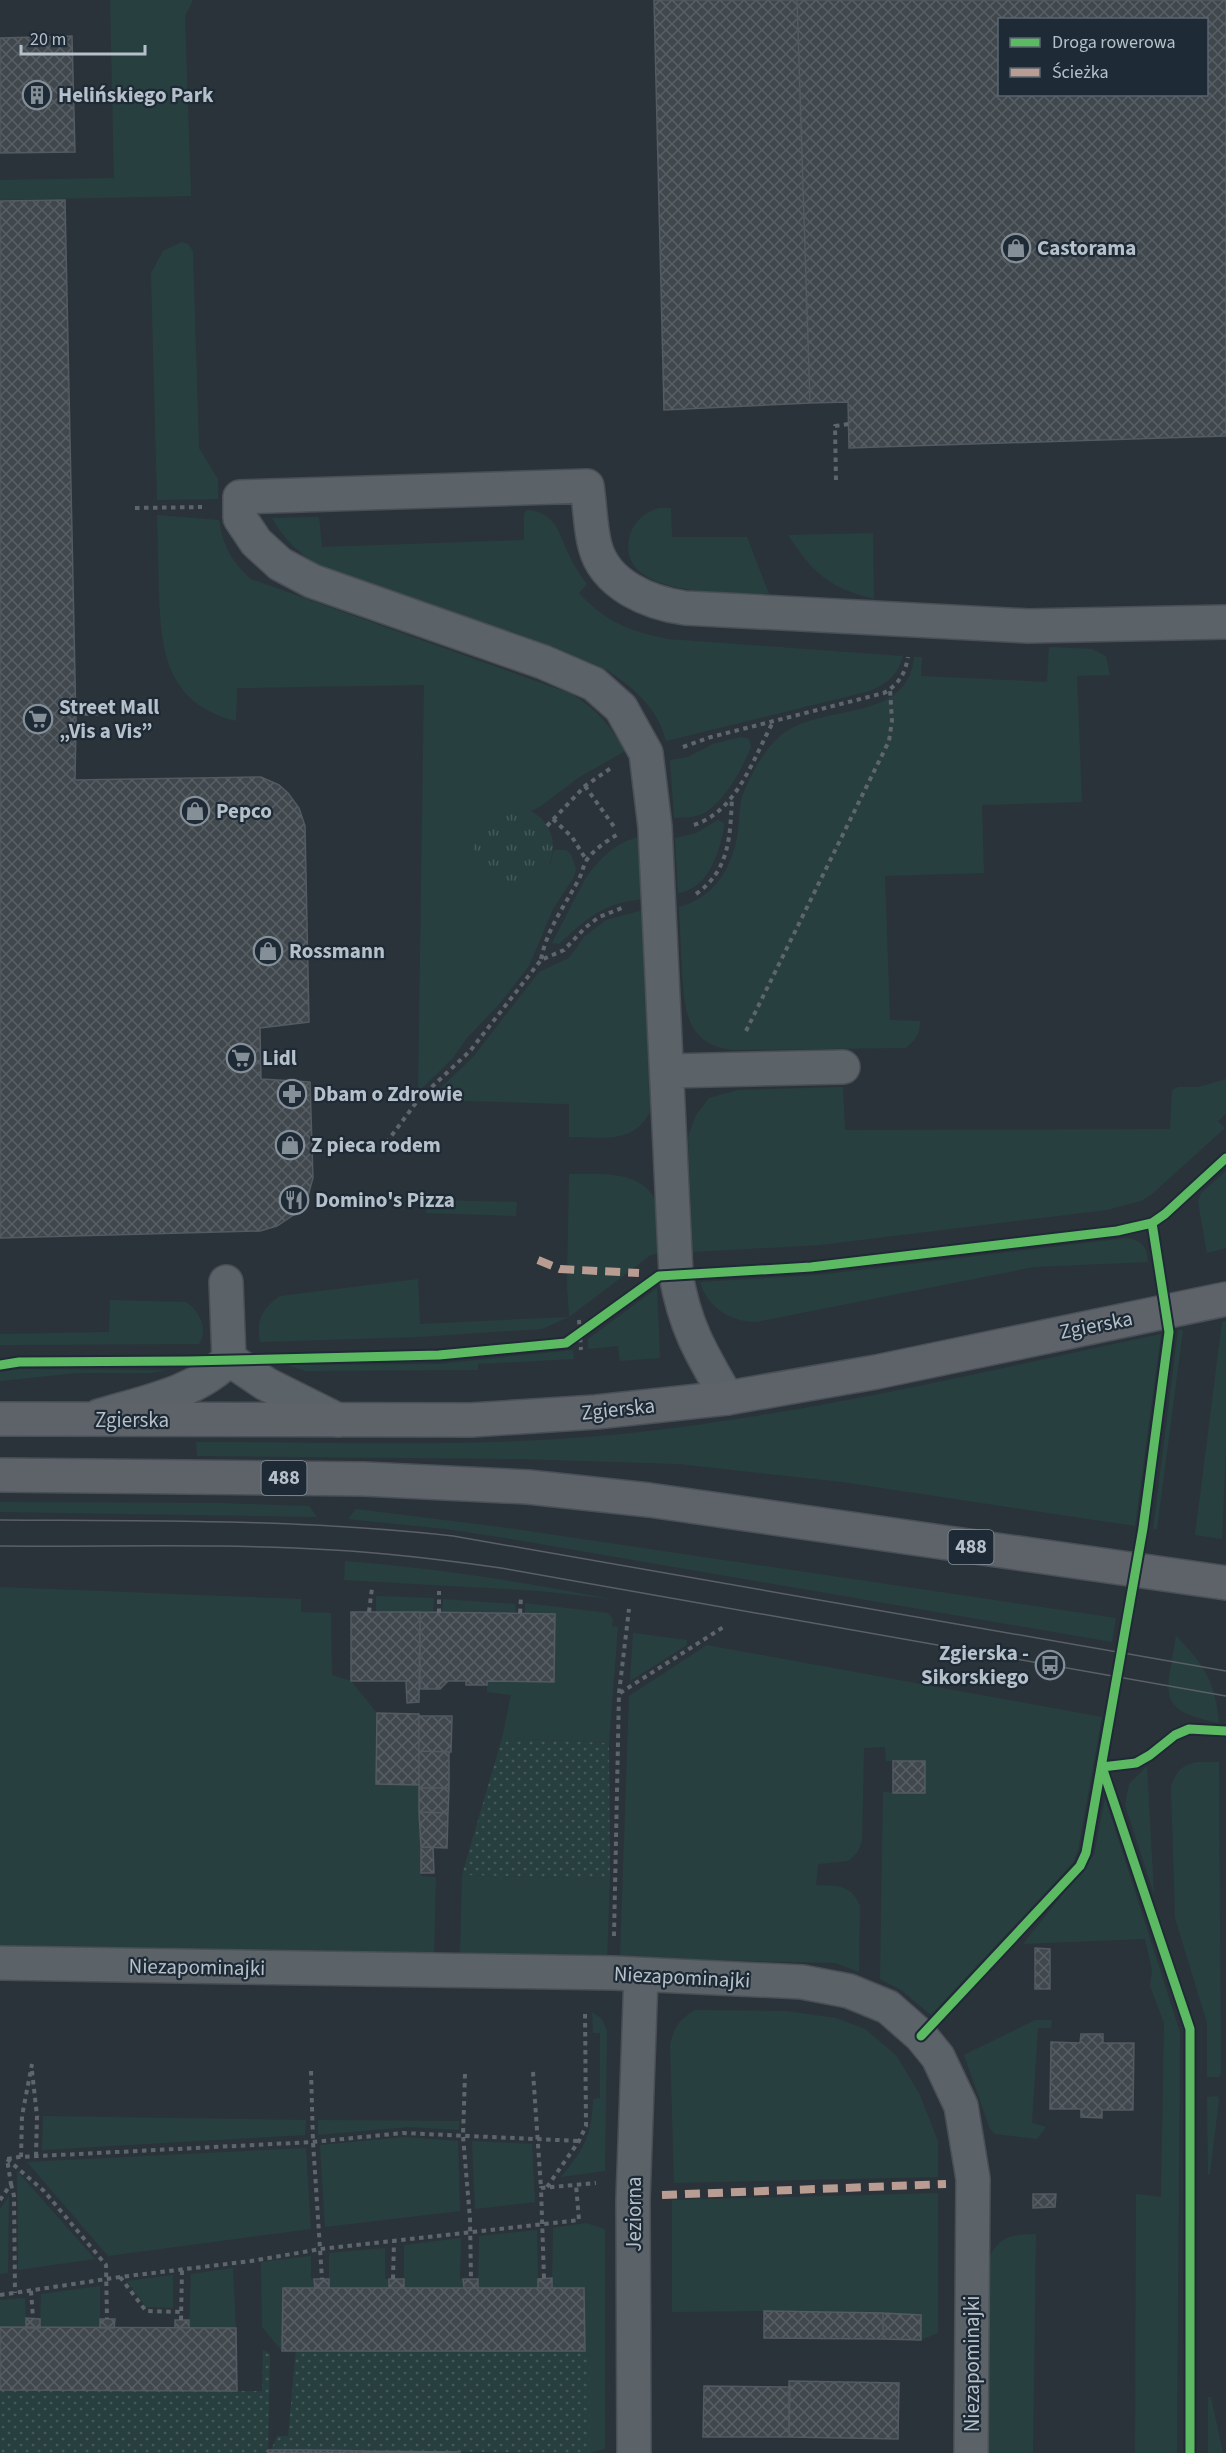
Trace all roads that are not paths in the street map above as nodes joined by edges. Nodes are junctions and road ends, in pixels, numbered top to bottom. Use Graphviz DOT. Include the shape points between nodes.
graph roads {
  1 [pos="1226,622"];
  2 [pos="843,1067"];
  3 [pos="668,1071"];
  4 [pos="226,1282"];
  5 [pos="1226,1299"];
  6 [pos="229,1359"];
  7 [pos="727,1398"];
  8 [pos="0,1419"];
  9 [pos="83,1420"];
  10 [pos="338,1420"];
  11 [pos="0,1475"];
  12 [pos="1226,1583"];
  13 [pos="0,1963"];
  14 [pos="640,1975"];
  15 [pos="634,2453"];
  16 [pos="971,2453"];
  1 -- 3 [label="street" via="1028,626 665,605 642,597 602,563 595,546 587,486 240,497 240,518 256,542 280,564 312,581 543,662 594,684 621,708 646,753 655,827"];
  2 -- 3 [label="street"];
  3 -- 7 [label="street" via="676,1275 681,1304 690,1331"];
  4 -- 6 [label="street"];
  5 -- 7 [label="main road, Zgierska" via="876,1372"];
  6 -- 9 [label="street" via="192,1385"];
  6 -- 10 [label="street" via="266,1384"];
  7 -- 10 [label="main road, Zgierska" via="504,1418"];
  8 -- 9 [label="main road, Zgierska"];
  9 -- 10 [label="main road, Zgierska"];
  11 -- 12 [label="main road, 488" via="364,1479 528,1487 649,1500"];
  13 -- 14 [label="street, Niezapominajki"];
  14 -- 15 [label="street, Jeziorna" via="633,2200"];
  14 -- 16 [label="street, Niezapominajki" via="802,1982 849,1991 888,2007 938,2057 961,2106 973,2179"];
}
